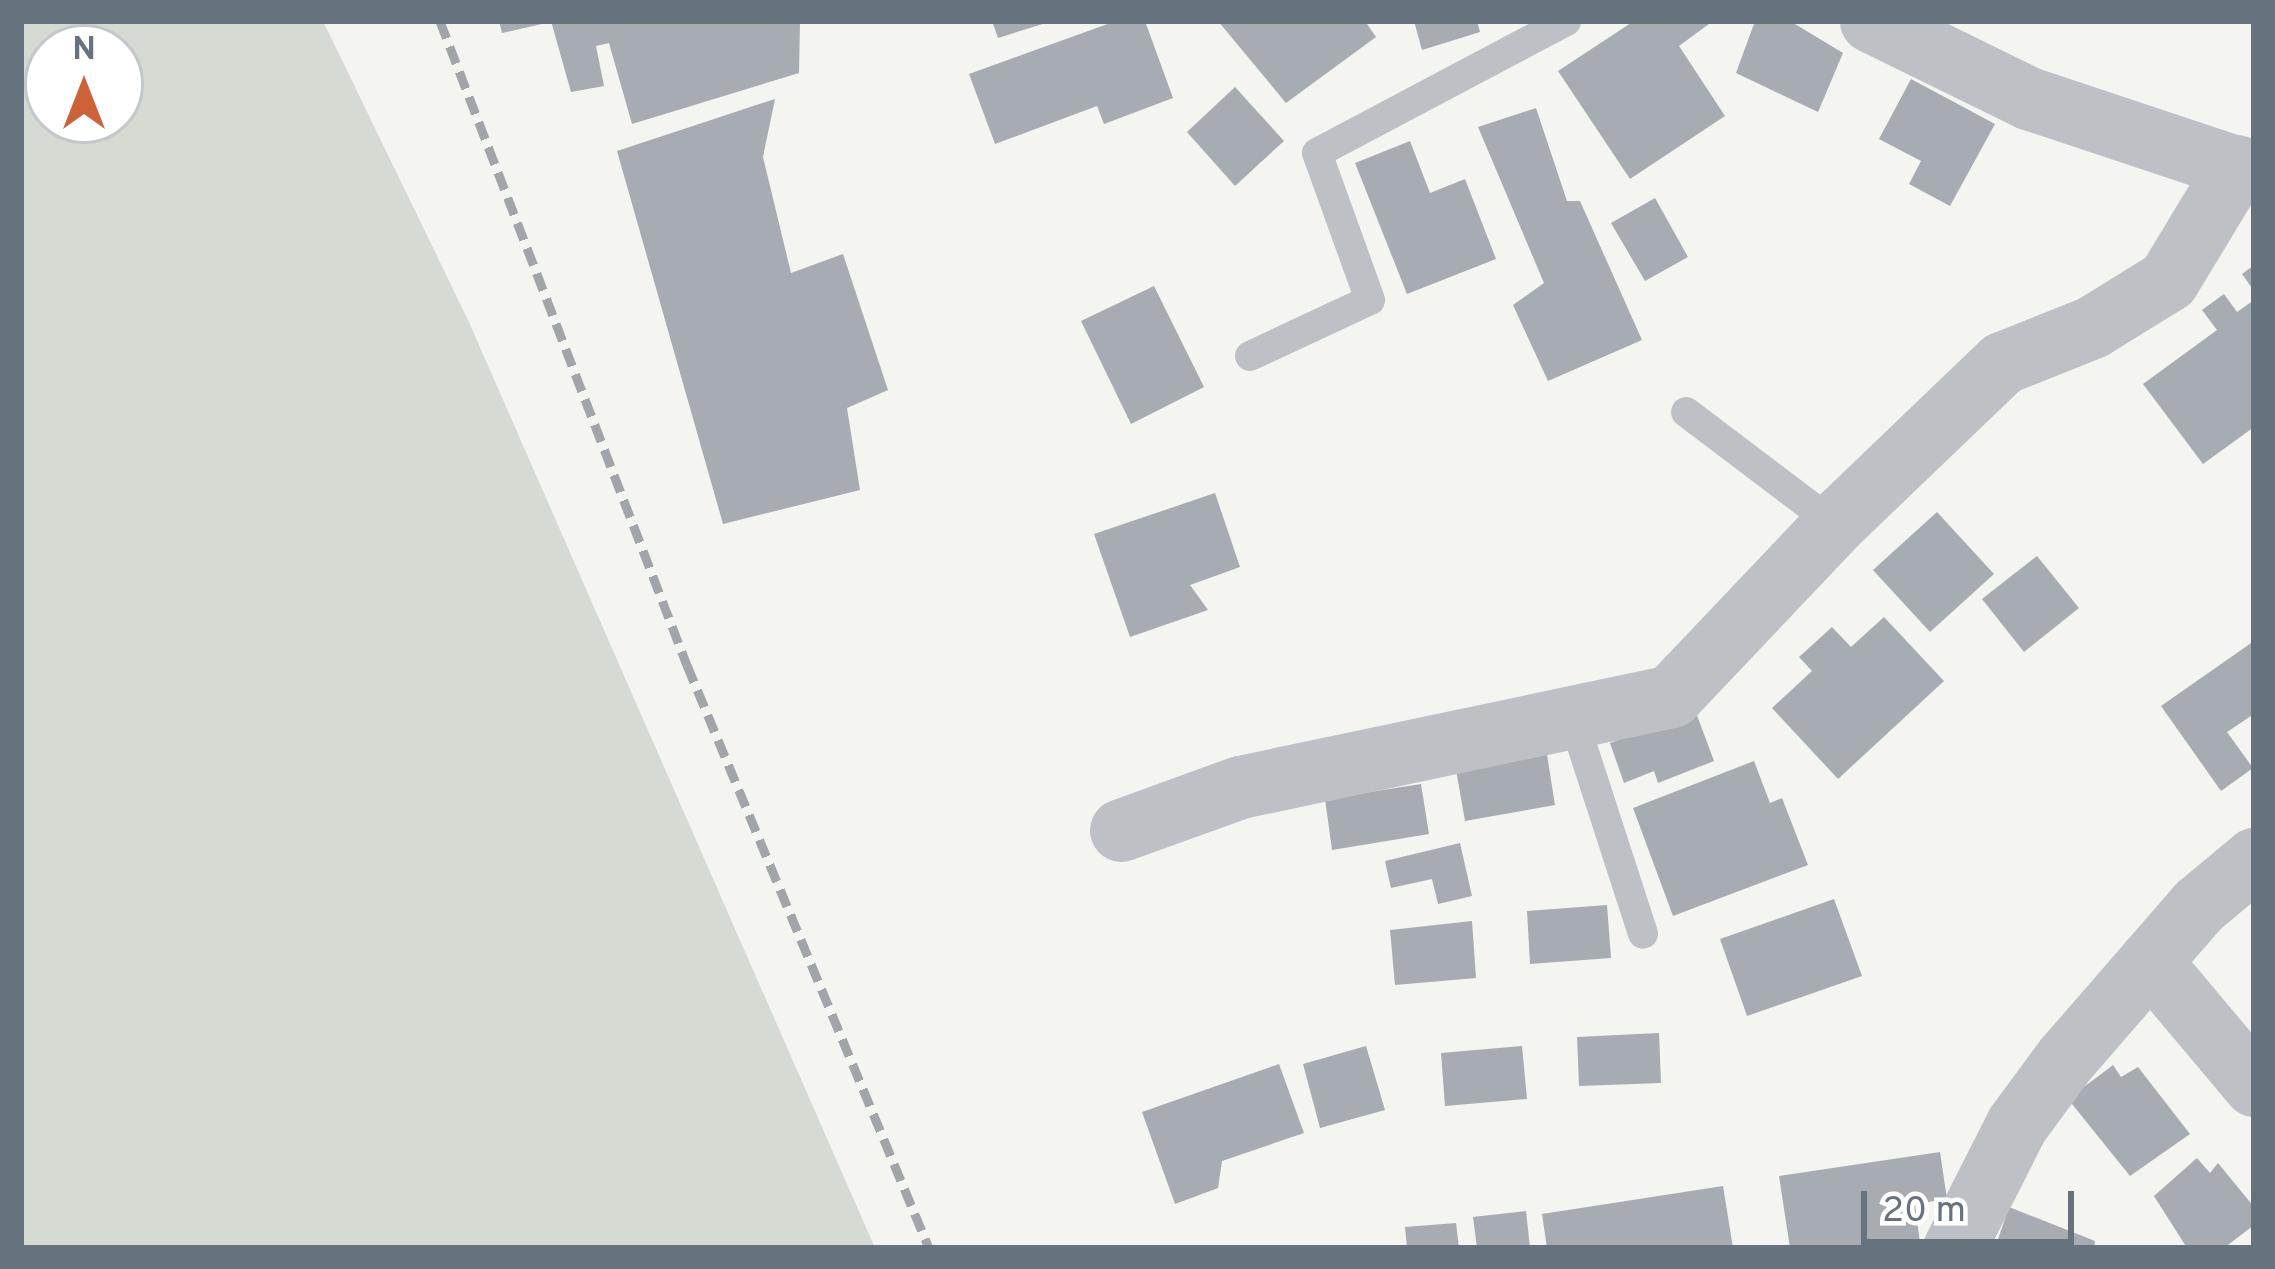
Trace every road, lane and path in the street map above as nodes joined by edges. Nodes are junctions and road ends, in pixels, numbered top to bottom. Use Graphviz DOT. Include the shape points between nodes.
graph roads {
  1 [pos="1566,21"];
  2 [pos="1870,21"];
  3 [pos="2246,170"];
  4 [pos="1250,356"];
  5 [pos="1686,412"];
  6 [pos="1834,524"];
  7 [pos="1571,711"];
  8 [pos="1121,830"];
  9 [pos="2254,859"];
  10 [pos="1643,934"];
  11 [pos="2150,962"];
  12 [pos="2254,1085"];
  13 [pos="1954,1248"];
  1 -- 4 [label="lane" via="1317,153 1370,300"];
  2 -- 3 [label="street" via="2028,98"];
  3 -- 6 [label="street" via="2168,280 2092,327 2002,363"];
  5 -- 6 [label="lane"];
  6 -- 7 [label="street" via="1671,695"];
  7 -- 8 [label="street" via="1240,787"];
  7 -- 10 [label="lane"];
  9 -- 11 [label="street"];
  11 -- 12 [label="street"];
  11 -- 13 [label="street" via="2017,1124"];
}
